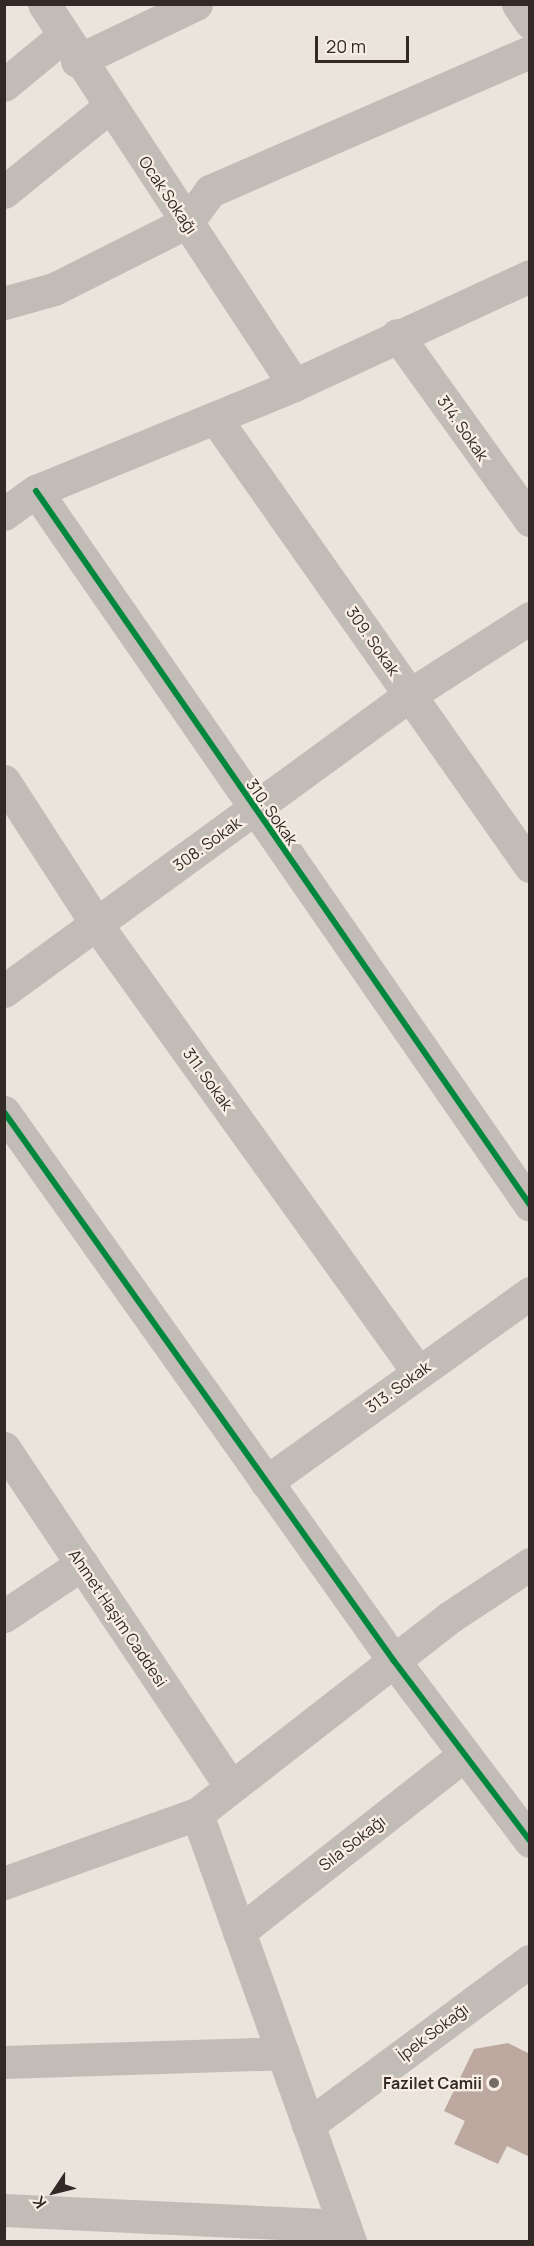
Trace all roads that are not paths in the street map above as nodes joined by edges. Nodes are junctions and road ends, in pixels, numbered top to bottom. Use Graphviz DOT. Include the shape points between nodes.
graph roads {
  1 [pos="44,4"];
  2 [pos="196,4"];
  3 [pos="518,4"];
  4 [pos="530,22"];
  5 [pos="69,49"];
  6 [pos="530,52"];
  7 [pos="4,85"];
  8 [pos="109,107"];
  9 [pos="4,192"];
  10 [pos="187,222"];
  11 [pos="530,276"];
  12 [pos="4,303"];
  13 [pos="397,335"];
  14 [pos="294,385"];
  15 [pos="215,418"];
  16 [pos="36,491"];
  17 [pos="4,514"];
  18 [pos="530,520"];
  19 [pos="530,618"];
  20 [pos="411,694"];
  21 [pos="4,781"];
  22 [pos="254,810"];
  23 [pos="530,866"];
  24 [pos="97,925"];
  25 [pos="4,991"];
  26 [pos="4,1112"];
  27 [pos="530,1205"];
  28 [pos="530,1293"];
  29 [pos="418,1372"];
  30 [pos="4,1448"];
  31 [pos="266,1482"];
  32 [pos="82,1564"];
  33 [pos="530,1564"];
  34 [pos="4,1616"];
  35 [pos="394,1661"];
  36 [pos="464,1755"];
  37 [pos="231,1787"];
  38 [pos="197,1814"];
  39 [pos="530,1841"];
  40 [pos="4,1883"];
  41 [pos="239,1932"];
  42 [pos="530,1960"];
  43 [pos="283,2054"];
  44 [pos="4,2062"];
  45 [pos="308,2125"];
  46 [pos="4,2210"];
  47 [pos="347,2234"];
  1 -- 5 [label="street, Ocak Sokağı"];
  2 -- 5 [label="street"];
  3 -- 4 [label="street"];
  5 -- 7 [label="street"];
  5 -- 8 [label="street, Ocak Sokağı"];
  6 -- 10 [label="street" via="210,191"];
  8 -- 9 [label="street"];
  8 -- 10 [label="street, Ocak Sokağı"];
  10 -- 12 [label="street" via="54,289"];
  10 -- 14 [label="street, Ocak Sokağı"];
  11 -- 13 [label="street"];
  13 -- 14 [label="street"];
  13 -- 18 [label="street, 314. Sokak"];
  14 -- 15 [label="street"];
  15 -- 16 [label="street"];
  15 -- 20 [label="street, 309. Sokak"];
  16 -- 17 [label="street"];
  16 -- 22 [label="street, 310. Sokak"];
  19 -- 20 [label="street, 308. Sokak"];
  20 -- 22 [label="street, 308. Sokak"];
  20 -- 23 [label="street, 309. Sokak"];
  21 -- 24 [label="street, 311. Sokak"];
  22 -- 24 [label="street, 308. Sokak"];
  22 -- 27 [label="street, 310. Sokak"];
  24 -- 25 [label="street, 308. Sokak"];
  24 -- 29 [label="street, 311. Sokak"];
  26 -- 31 [label="street"];
  28 -- 29 [label="street, 313. Sokak"];
  29 -- 31 [label="street, 313. Sokak"];
  30 -- 32 [label="street, Ahmet Haşim Caddesi"];
  31 -- 35 [label="street"];
  32 -- 34 [label="street"];
  32 -- 37 [label="street, Ahmet Haşim Caddesi"];
  33 -- 35 [label="street"];
  35 -- 36 [label="street"];
  35 -- 37 [label="street"];
  36 -- 39 [label="street"];
  36 -- 41 [label="street, Sıla Sokağı"];
  37 -- 38 [label="street"];
  38 -- 40 [label="street"];
  38 -- 41 [label="street"];
  41 -- 43 [label="street"];
  42 -- 45 [label="street, İpek Sokağı"];
  43 -- 44 [label="street"];
  43 -- 45 [label="street"];
  45 -- 47 [label="street"];
  46 -- 47 [label="street"];
}
